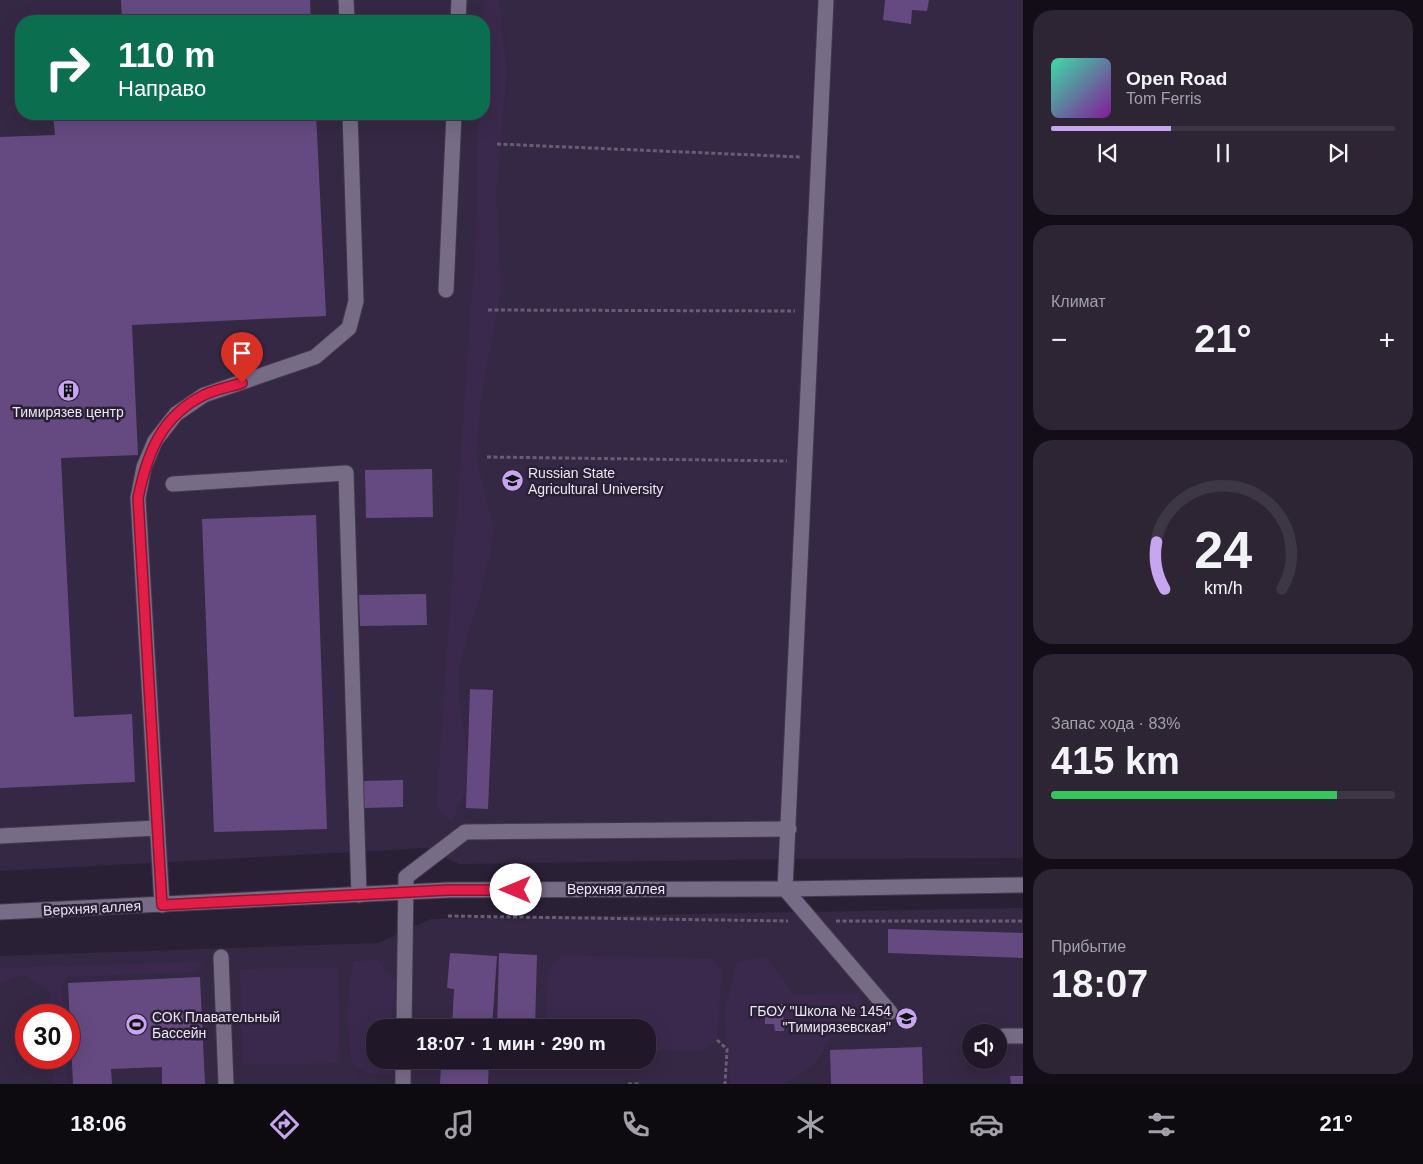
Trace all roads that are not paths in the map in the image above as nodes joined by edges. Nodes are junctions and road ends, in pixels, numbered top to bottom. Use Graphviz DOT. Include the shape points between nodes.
graph roads {
  1 [pos="346,0"];
  2 [pos="459,0"];
  3 [pos="826,0"];
  4 [pos="347,15"];
  5 [pos="458,15"];
  6 [pos="350,120"];
  7 [pos="454,120"];
  8 [pos="446,290"];
  9 [pos="173,484"];
  10 [pos="157,828"];
  11 [pos="789,829"];
  12 [pos="0,836"];
  13 [pos="1023,885"];
  14 [pos="785,888"];
  15 [pos="405,892"];
  16 [pos="360,895"];
  17 [pos="162,905"];
  18 [pos="0,912"];
  19 [pos="221,957"];
  20 [pos="890,1012"];
  21 [pos="404,1019"];
  22 [pos="1007,1036"];
  23 [pos="1023,1036"];
  24 [pos="403,1069"];
  25 [pos="226,1084"];
  26 [pos="403,1084"];
  1 -- 4 [label="street"];
  2 -- 5 [label="street"];
  3 -- 11 [label="street"];
  6 -- 10 [label="street" via="356,300 349,328 314,357 204,395 176,414 155,441 144,468 138,498"];
  7 -- 8 [label="street"];
  9 -- 16 [label="street" via="346,472"];
  10 -- 12 [label="street"];
  10 -- 17 [label="street"];
  11 -- 14 [label="street"];
  11 -- 15 [label="street" via="465,832 406,878"];
  13 -- 14 [label="street, Верхняя аллея"];
  14 -- 15 [label="street, Верхняя аллея"];
  14 -- 20 [label="street"];
  15 -- 16 [label="street, Верхняя аллея"];
  15 -- 21 [label="street"];
  16 -- 17 [label="street, Верхняя аллея"];
  17 -- 18 [label="street, Верхняя аллея"];
  19 -- 25 [label="street"];
  22 -- 23 [label="street"];
  24 -- 26 [label="street"];
}
